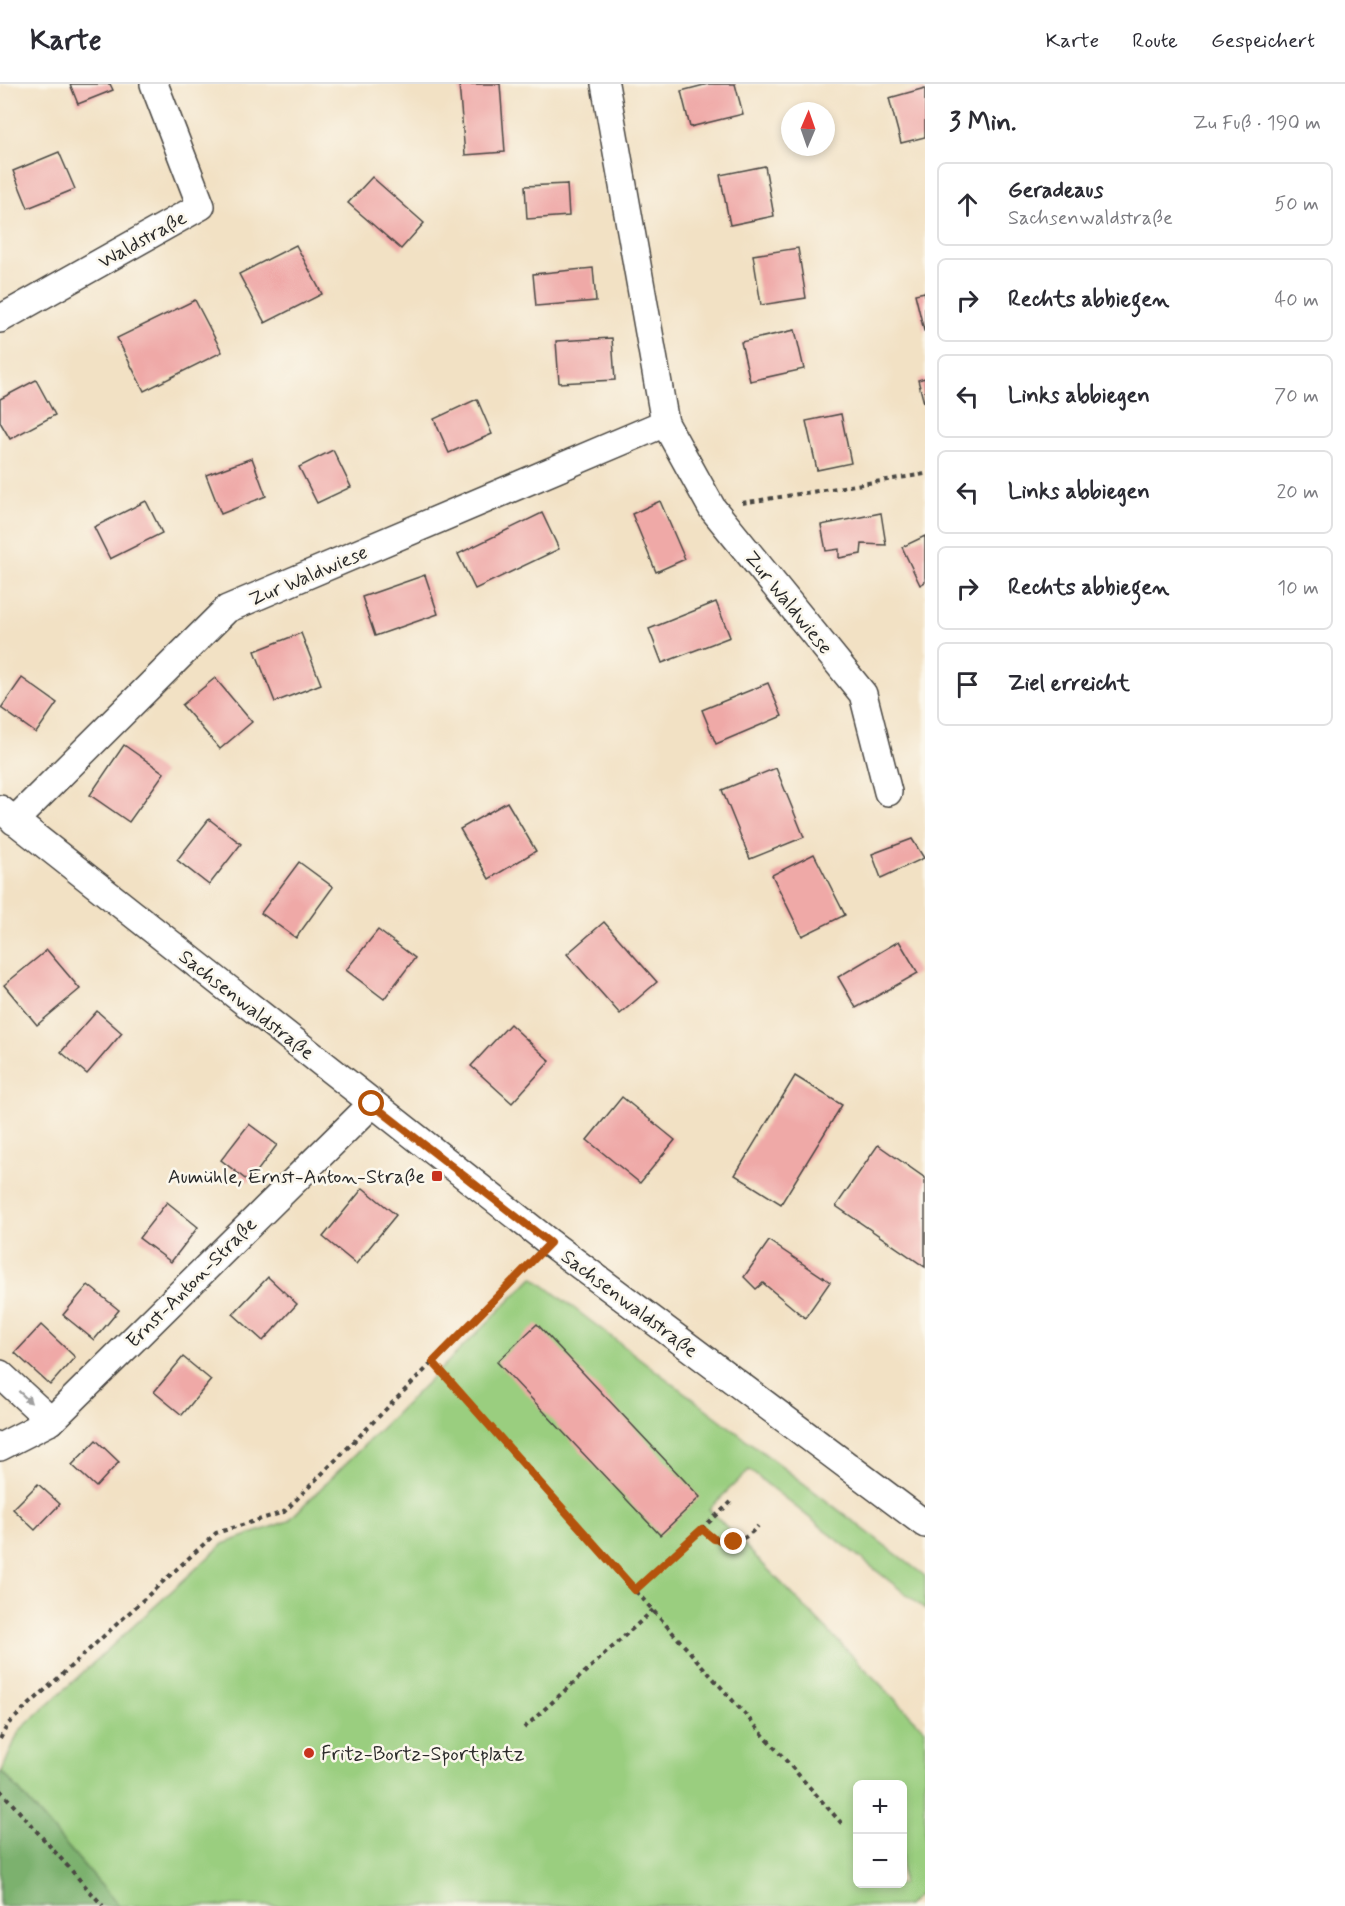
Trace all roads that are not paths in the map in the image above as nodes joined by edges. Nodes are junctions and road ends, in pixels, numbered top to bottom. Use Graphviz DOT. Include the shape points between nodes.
graph roads {
  1 [pos="154,84"];
  2 [pos="605,84"];
  3 [pos="0,319"];
  4 [pos="665,423"];
  5 [pos="888,792"];
  6 [pos="7,815"];
  7 [pos="372,1104"];
  8 [pos="0,1374"];
  9 [pos="51,1421"];
  10 [pos="0,1447"];
  11 [pos="925,1524"];
  1 -- 3 [label="street, Waldstraße" via="201,206"];
  2 -- 4 [label="street, Zur Waldwiese"];
  4 -- 5 [label="street, Zur Waldwiese" via="712,508 863,694"];
  4 -- 6 [label="street, Zur Waldwiese" via="227,609"];
  6 -- 7 [label="street, Sachsenwaldstraße"];
  7 -- 9 [label="street, Ernst-Anton-Straße"];
  7 -- 11 [label="street, Sachsenwaldstraße" via="550,1243"];
  8 -- 9 [label="street, one-way"];
  9 -- 10 [label="street, Ernst-Anton-Straße"];
}
